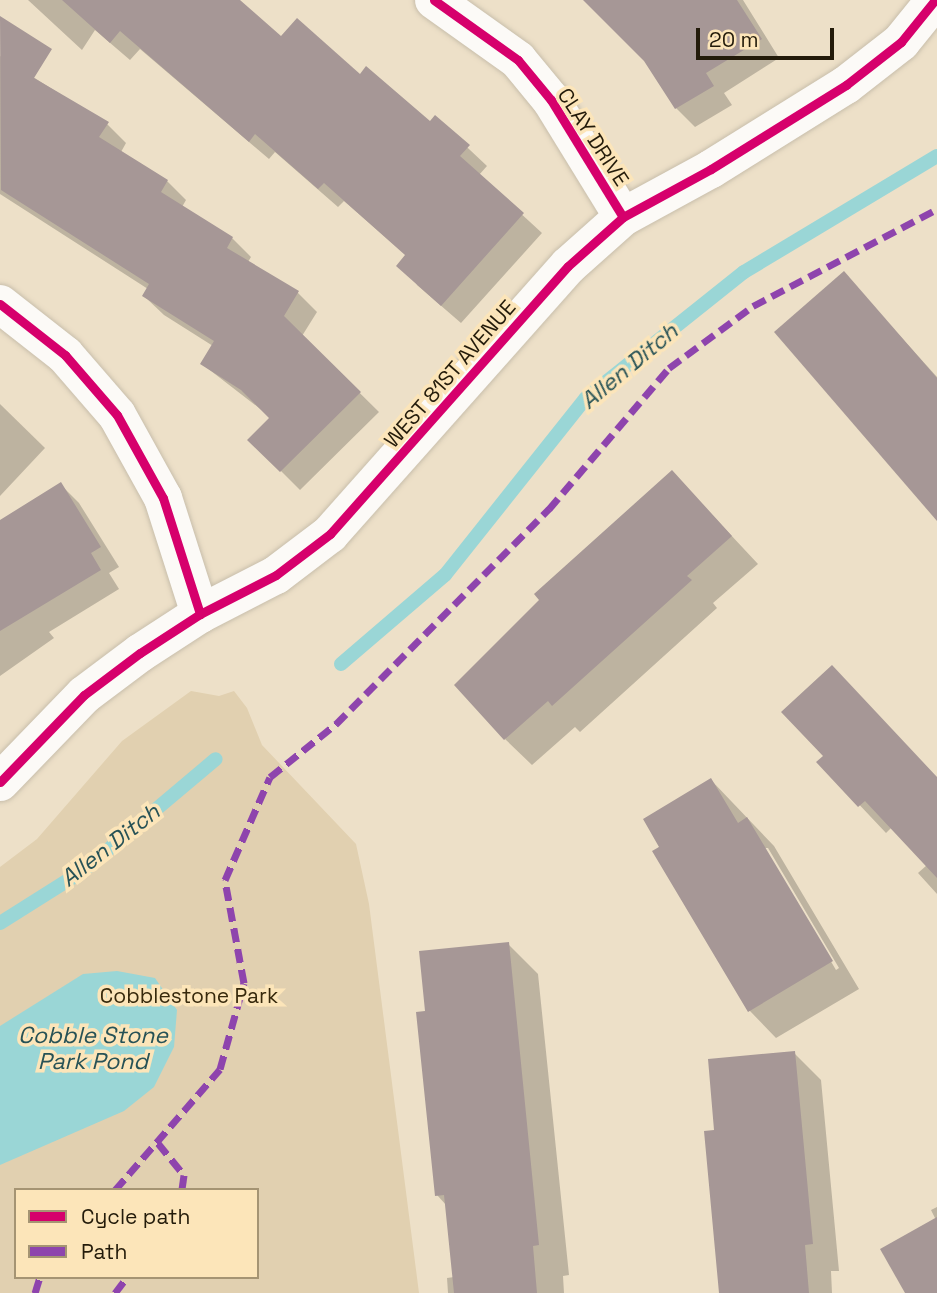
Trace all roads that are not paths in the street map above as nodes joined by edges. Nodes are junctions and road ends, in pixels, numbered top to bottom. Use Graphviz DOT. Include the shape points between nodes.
graph roads {
  1 [pos="434,0"];
  2 [pos="935,0"];
  3 [pos="623,217"];
  4 [pos="0,304"];
  5 [pos="200,614"];
  6 [pos="0,782"];
  1 -- 3 [label="street, CLAY DRIVE" via="518,60 551,100"];
  2 -- 3 [label="street, WEST 81ST AVENUE" via="901,42 846,85 711,169"];
  3 -- 5 [label="street, WEST 81ST AVENUE" via="568,266 330,534 276,575"];
  4 -- 5 [label="street" via="65,355 117,415 163,498"];
  5 -- 6 [label="street, WEST 81ST AVENUE" via="84,695"];
}
